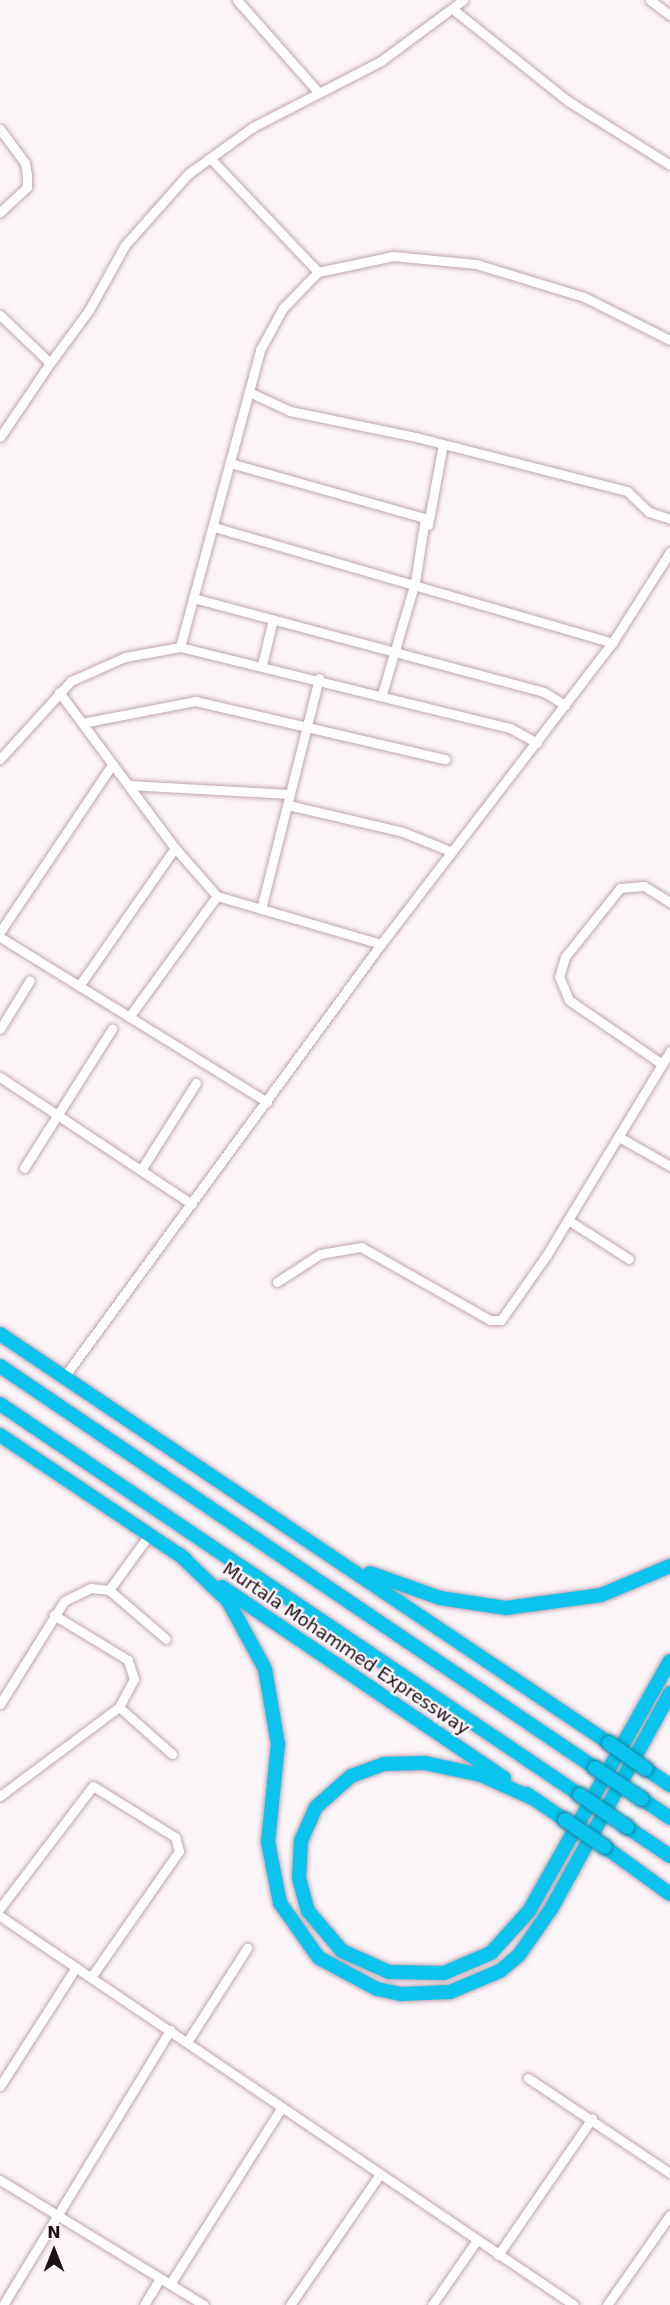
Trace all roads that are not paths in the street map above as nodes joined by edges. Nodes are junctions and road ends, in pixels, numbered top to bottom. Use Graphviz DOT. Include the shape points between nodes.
graph roads {
  1 [pos="237,0"];
  2 [pos="463,0"];
  3 [pos="650,0"];
  4 [pos="454,10"];
  5 [pos="670,15"];
  6 [pos="319,93"];
  7 [pos="0,129"];
  8 [pos="210,158"];
  9 [pos="670,165"];
  10 [pos="0,212"];
  11 [pos="318,272"];
  12 [pos="0,315"];
  13 [pos="670,340"];
  14 [pos="50,363"];
  15 [pos="249,392"];
  16 [pos="0,437"];
  17 [pos="443,444"];
  18 [pos="230,463"];
  19 [pos="670,519"];
  20 [pos="428,525"];
  21 [pos="214,527"];
  22 [pos="670,552"];
  23 [pos="415,582"];
  24 [pos="194,598"];
  25 [pos="273,619"];
  26 [pos="612,643"];
  27 [pos="180,647"];
  28 [pos="395,651"];
  29 [pos="262,665"];
  30 [pos="319,678"];
  31 [pos="59,692"];
  32 [pos="382,694"];
  33 [pos="565,705"];
  34 [pos="82,723"];
  35 [pos="307,727"];
  36 [pos="537,743"];
  37 [pos="0,759"];
  38 [pos="445,759"];
  39 [pos="112,765"];
  40 [pos="128,785"];
  41 [pos="290,794"];
  42 [pos="288,805"];
  43 [pos="175,848"];
  44 [pos="450,851"];
  45 [pos="217,896"];
  46 [pos="670,902"];
  47 [pos="261,909"];
  48 [pos="0,932"];
  49 [pos="0,938"];
  50 [pos="381,944"];
  51 [pos="30,980"];
  52 [pos="79,986"];
  53 [pos="129,1017"];
  54 [pos="0,1029"];
  55 [pos="112,1029"];
  56 [pos="670,1051"];
  57 [pos="662,1064"];
  58 [pos="0,1077"];
  59 [pos="196,1083"];
  60 [pos="267,1102"];
  61 [pos="58,1115"];
  62 [pos="619,1137"];
  63 [pos="670,1166"];
  64 [pos="24,1168"];
  65 [pos="141,1170"];
  66 [pos="192,1204"];
  67 [pos="568,1220"];
  68 [pos="629,1259"];
  69 [pos="277,1282"];
  70 [pos="0,1334"];
  71 [pos="0,1365"];
  72 [pos="64,1377"];
  73 [pos="0,1404"];
  74 [pos="0,1435"];
  75 [pos="149,1534"];
  76 [pos="179,1554"];
  77 [pos="330,1554"];
  78 [pos="670,1566"];
  79 [pos="109,1590"];
  80 [pos="54,1615"];
  81 [pos="166,1639"];
  82 [pos="670,1661"];
  83 [pos="670,1693"];
  84 [pos="0,1704"];
  85 [pos="119,1707"];
  86 [pos="172,1754"];
  87 [pos="670,1785"];
  88 [pos="0,1796"];
  89 [pos="534,1798"];
  90 [pos="670,1818"];
  91 [pos="670,1856"];
  92 [pos="670,1894"];
  93 [pos="0,1908"];
  94 [pos="0,1916"];
  95 [pos="247,1948"];
  96 [pos="76,1967"];
  97 [pos="91,1977"];
  98 [pos="170,2030"];
  99 [pos="188,2042"];
  100 [pos="528,2078"];
  101 [pos="0,2086"];
  102 [pos="282,2107"];
  103 [pos="592,2118"];
  104 [pos="670,2172"];
  105 [pos="380,2174"];
  106 [pos="0,2180"];
  107 [pos="670,2215"];
  108 [pos="60,2216"];
  109 [pos="477,2240"];
  110 [pos="498,2255"];
  111 [pos="160,2278"];
  112 [pos="170,2284"];
  113 [pos="3,2305"];
  114 [pos="144,2305"];
  115 [pos="204,2305"];
  116 [pos="290,2305"];
  117 [pos="432,2305"];
  118 [pos="574,2305"];
  119 [pos="607,2305"];
  1 -- 6 [label="street"];
  2 -- 4 [label="street"];
  3 -- 5 [label="street"];
  4 -- 6 [label="street" via="381,61"];
  4 -- 9 [label="street" via="568,101"];
  6 -- 8 [label="street" via="253,127"];
  7 -- 10 [label="street" via="25,163 27,175 27,187"];
  8 -- 11 [label="street"];
  8 -- 14 [label="street" via="188,174 125,245 88,310"];
  11 -- 13 [label="street" via="393,256 476,264 584,297"];
  11 -- 15 [label="street" via="291,296 267,334"];
  12 -- 14 [label="street"];
  14 -- 16 [label="street"];
  15 -- 17 [label="street" via="290,411"];
  15 -- 18 [label="street"];
  17 -- 19 [label="street" via="627,491 649,512"];
  17 -- 20 [label="street"];
  18 -- 20 [label="street" via="421,513"];
  18 -- 21 [label="street"];
  20 -- 23 [label="street"];
  21 -- 23 [label="street"];
  21 -- 24 [label="street"];
  22 -- 26 [label="street"];
  23 -- 26 [label="street"];
  23 -- 28 [label="street"];
  24 -- 25 [label="street"];
  24 -- 27 [label="street"];
  25 -- 28 [label="street"];
  25 -- 29 [label="street"];
  26 -- 33 [label="street"];
  27 -- 29 [label="street"];
  27 -- 31 [label="street" via="106,664"];
  28 -- 32 [label="street"];
  28 -- 33 [label="street" via="544,692"];
  29 -- 30 [label="street"];
  30 -- 32 [label="street"];
  30 -- 35 [label="street"];
  31 -- 34 [label="street"];
  31 -- 37 [label="street"];
  32 -- 36 [label="street" via="510,728"];
  33 -- 36 [label="street"];
  34 -- 35 [label="street" via="184,700"];
  34 -- 39 [label="street"];
  35 -- 38 [label="street"];
  35 -- 41 [label="street"];
  36 -- 44 [label="street"];
  39 -- 40 [label="street"];
  39 -- 48 [label="street"];
  40 -- 41 [label="street"];
  40 -- 43 [label="street"];
  41 -- 42 [label="street"];
  42 -- 44 [label="street" via="403,832"];
  42 -- 47 [label="street"];
  43 -- 45 [label="street"];
  43 -- 52 [label="street"];
  44 -- 50 [label="street"];
  45 -- 47 [label="street"];
  45 -- 53 [label="street"];
  46 -- 57 [label="street" via="644,886 620,888 565,957 559,977 569,1000"];
  47 -- 50 [label="street"];
  49 -- 52 [label="street"];
  50 -- 60 [label="street"];
  51 -- 54 [label="street"];
  52 -- 53 [label="street"];
  53 -- 60 [label="street"];
  55 -- 61 [label="street"];
  56 -- 57 [label="street"];
  57 -- 62 [label="street"];
  58 -- 61 [label="street"];
  59 -- 65 [label="street"];
  60 -- 66 [label="street"];
  61 -- 64 [label="street"];
  61 -- 65 [label="street"];
  62 -- 63 [label="street"];
  62 -- 67 [label="street"];
  65 -- 66 [label="street"];
  66 -- 72 [label="street"];
  67 -- 68 [label="street"];
  67 -- 69 [label="street" via="501,1320 490,1320 361,1247 320,1254"];
  70 -- 72 [label="highway"];
  71 -- 90 [label="highway, bridge"];
  72 -- 77 [label="highway"];
  73 -- 91 [label="highway, Murtala Mohammed Expressway, bridge"];
  74 -- 75 [label="highway, Murtala Mohammed Expressway"];
  75 -- 76 [label="highway, Murtala Mohammed Expressway"];
  75 -- 79 [label="street"];
  76 -- 83 [label="highway" via="228,1601 265,1669 278,1744 268,1842 280,1903 319,1958 335,1971 377,1989 401,1994 450,1992 500,1971 519,1955 551,1909"];
  76 -- 89 [label="highway, Murtala Mohammed Expressway"];
  77 -- 78 [label="highway" via="408,1589 506,1608 601,1595"];
  77 -- 87 [label="highway, bridge"];
  79 -- 80 [label="street" via="76,1593"];
  79 -- 81 [label="street"];
  80 -- 84 [label="street"];
  80 -- 85 [label="street" via="128,1660 134,1679"];
  82 -- 89 [label="highway" via="529,1911 490,1953 444,1973 389,1972 342,1952 308,1911 299,1878 301,1840 316,1807 351,1776 384,1764 426,1763 481,1775"];
  85 -- 86 [label="street"];
  85 -- 88 [label="street"];
  89 -- 92 [label="highway, Murtala Mohammed Expressway, bridge"];
  93 -- 97 [label="street" via="93,1786 175,1837 179,1851"];
  94 -- 96 [label="street"];
  95 -- 99 [label="street"];
  96 -- 97 [label="street"];
  96 -- 101 [label="street"];
  97 -- 98 [label="street"];
  98 -- 99 [label="street"];
  98 -- 108 [label="street"];
  99 -- 102 [label="street"];
  100 -- 103 [label="street"];
  102 -- 105 [label="street"];
  102 -- 112 [label="street"];
  103 -- 104 [label="street"];
  103 -- 110 [label="street"];
  105 -- 109 [label="street"];
  105 -- 116 [label="street"];
  106 -- 108 [label="street"];
  107 -- 119 [label="street"];
  108 -- 111 [label="street"];
  108 -- 113 [label="street"];
  109 -- 110 [label="street"];
  109 -- 117 [label="street"];
  110 -- 118 [label="street"];
  111 -- 112 [label="street"];
  111 -- 114 [label="street"];
  112 -- 115 [label="street"];
}
